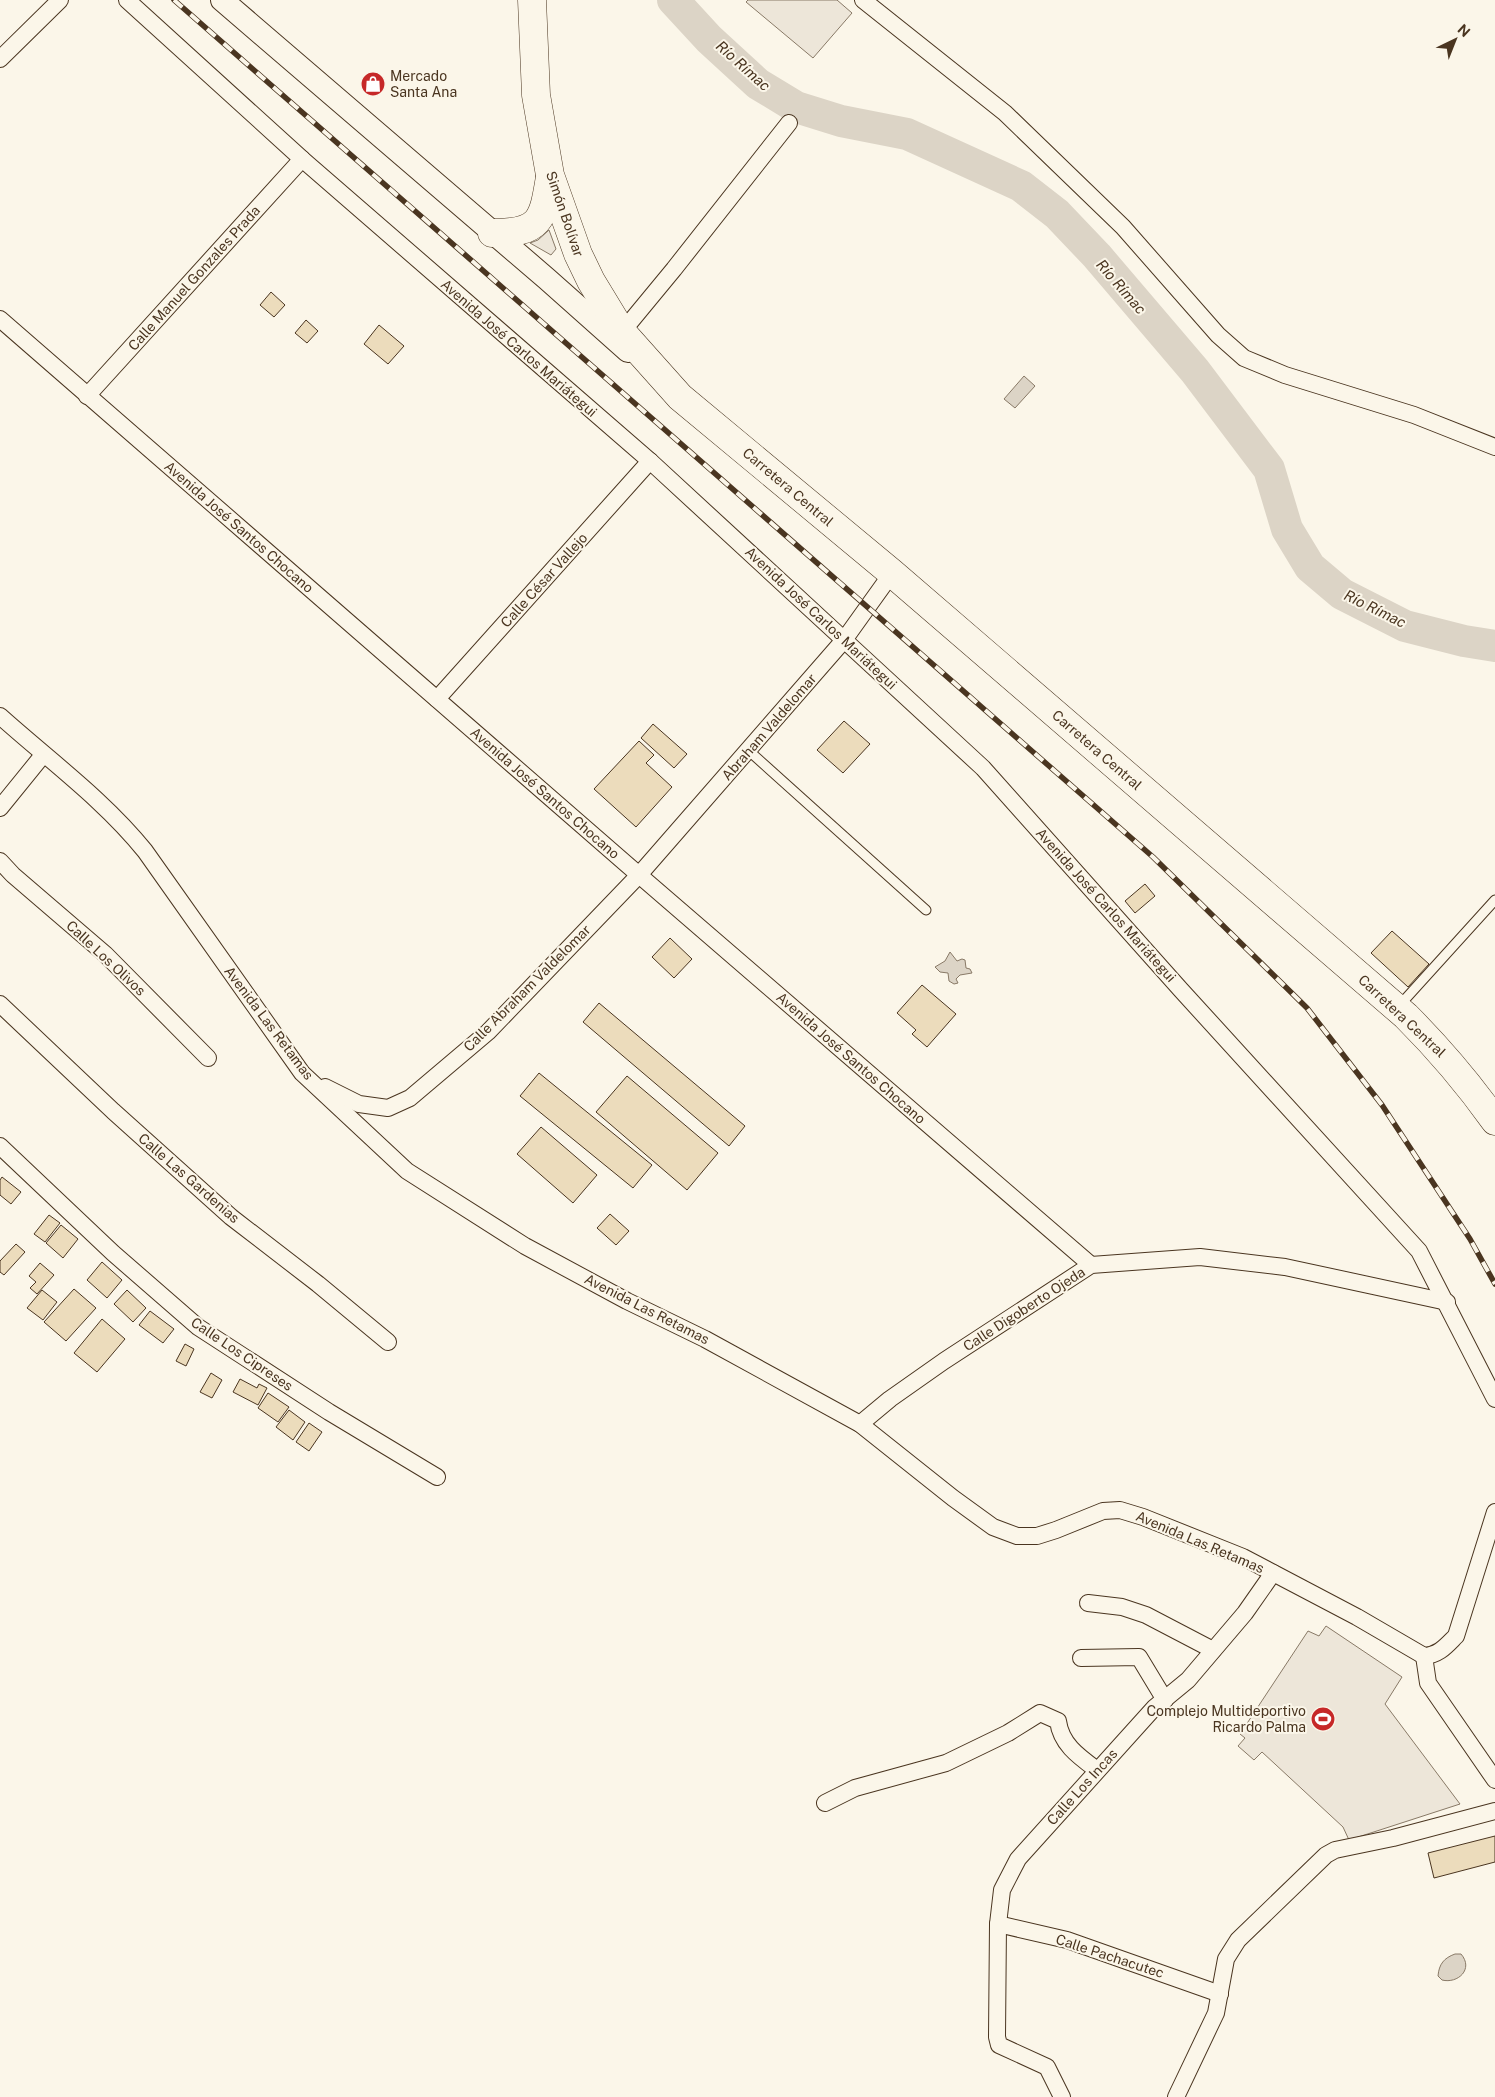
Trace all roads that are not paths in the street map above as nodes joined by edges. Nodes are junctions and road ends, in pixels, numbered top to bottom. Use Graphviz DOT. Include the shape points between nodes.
graph roads {
  1 [pos="60,0"];
  2 [pos="126,0"];
  3 [pos="222,0"];
  4 [pos="532,0"];
  5 [pos="863,0"];
  6 [pos="0,59"];
  7 [pos="789,122"];
  8 [pos="302,159"];
  9 [pos="550,175"];
  10 [pos="492,233"];
  11 [pos="0,318"];
  12 [pos="622,332"];
  13 [pos="87,396"];
  14 [pos="680,397"];
  15 [pos="1495,447"];
  16 [pos="650,462"];
  17 [pos="892,573"];
  18 [pos="844,640"];
  19 [pos="437,699"];
  20 [pos="0,716"];
  21 [pos="748,750"];
  22 [pos="43,755"];
  23 [pos="0,808"];
  24 [pos="0,861"];
  25 [pos="639,875"];
  26 [pos="1495,900"];
  27 [pos="926,910"];
  28 [pos="0,1004"];
  29 [pos="1397,1008"];
  30 [pos="208,1058"];
  31 [pos="302,1073"];
  32 [pos="1495,1121"];
  33 [pos="0,1146"];
  34 [pos="1091,1265"];
  35 [pos="1447,1302"];
  36 [pos="388,1342"];
  37 [pos="1495,1399"];
  38 [pos="860,1424"];
  39 [pos="437,1477"];
  40 [pos="1495,1512"];
  41 [pos="1273,1573"];
  42 [pos="1088,1604"];
  43 [pos="1213,1650"];
  44 [pos="1429,1656"];
  45 [pos="1081,1658"];
  46 [pos="1165,1700"];
  47 [pos="1097,1770"];
  48 [pos="1495,1780"];
  49 [pos="825,1803"];
  50 [pos="1495,1811"];
  51 [pos="998,1924"];
  52 [pos="1220,1994"];
  53 [pos="1062,2097"];
  54 [pos="1176,2097"];
  1 -- 6 [label="street"];
  2 -- 8 [label="street, Avenida José Carlos Mariátegui"];
  3 -- 10 [label="street"];
  4 -- 9 [label="highway, Simón Bolívar" via="536,95"];
  5 -- 15 [label="street" via="1005,113 1123,227 1218,335 1244,358 1285,375 1414,415"];
  7 -- 12 [label="street"];
  8 -- 13 [label="street, Calle Manuel Gonzales Prada"];
  8 -- 16 [label="street, Avenida José Carlos Mariátegui"];
  9 -- 10 [label="highway" via="545,211 536,224 525,230"];
  9 -- 12 [label="highway, Simón Bolívar" via="578,254"];
  10 -- 14 [label="street"];
  11 -- 13 [label="street, Avenida José Santos Chocano"];
  12 -- 14 [label="highway, Simón Bolívar"];
  13 -- 19 [label="street, Avenida José Santos Chocano"];
  14 -- 17 [label="highway, Carretera Central"];
  16 -- 18 [label="street, Avenida José Carlos Mariátegui"];
  16 -- 19 [label="street, Calle César Vallejo"];
  17 -- 18 [label="street, Abraham Valdelomar"];
  17 -- 29 [label="highway, Carretera Central"];
  18 -- 21 [label="street, Abraham Valdelomar"];
  18 -- 35 [label="street, Avenida José Carlos Mariátegui" via="984,768 1420,1251"];
  19 -- 25 [label="street, Avenida José Santos Chocano"];
  20 -- 22 [label="street, Avenida Las Retamas"];
  21 -- 25 [label="street, Abraham Valdelomar"];
  21 -- 27 [label="lane"];
  22 -- 23 [label="street"];
  22 -- 31 [label="street, Avenida Las Retamas" via="88,790 130,833"];
  24 -- 30 [label="street, Calle Los Olivos" via="105,954"];
  25 -- 31 [label="street, Calle Abraham Valdelomar" via="488,1032 410,1098 388,1108 359,1104"];
  25 -- 34 [label="street, Avenida José Santos Chocano"];
  26 -- 29 [label="lane"];
  28 -- 36 [label="street, Calle Las Gardenias" via="231,1217"];
  29 -- 32 [label="highway, Carretera Central" via="1469,1083"];
  31 -- 38 [label="street, Avenida Las Retamas" via="407,1171 525,1246"];
  33 -- 39 [label="street, Calle Los Cipreses" via="113,1253 198,1327"];
  34 -- 35 [label="street, Calle Digoberto Ojeda" via="1200,1257 1285,1267"];
  34 -- 38 [label="street, Calle Digoberto Ojeda" via="944,1361"];
  35 -- 37 [label="street, Avenida José Carlos Mariátegui"];
  38 -- 41 [label="street, Avenida Las Retamas" via="953,1498 993,1526 1017,1536 1037,1536 1102,1511 1120,1510 1243,1557"];
  40 -- 44 [label="street" via="1456,1636 1443,1650"];
  41 -- 43 [label="street, Calle Los Incas"];
  41 -- 44 [label="street, Avenida Las Retamas"];
  42 -- 43 [label="street" via="1122,1607 1146,1615"];
  43 -- 46 [label="street, Calle Los Incas" via="1188,1680"];
  44 -- 48 [label="street" via="1428,1683"];
  45 -- 46 [label="street" via="1139,1657"];
  46 -- 47 [label="street, Calle Los Incas"];
  47 -- 49 [label="street" via="1066,1743 1058,1720 1040,1713 1008,1733 946,1763 855,1788"];
  47 -- 51 [label="street, Calle Los Incas" via="1018,1858 1002,1890"];
  50 -- 52 [label="street" via="1336,1850 1326,1856 1238,1940 1226,1959"];
  51 -- 52 [label="street, Calle Pachacutec" via="1067,1940"];
  51 -- 53 [label="street, Calle Los Incas" via="999,2045 1047,2067"];
  52 -- 54 [label="street" via="1216,2013"];
}
